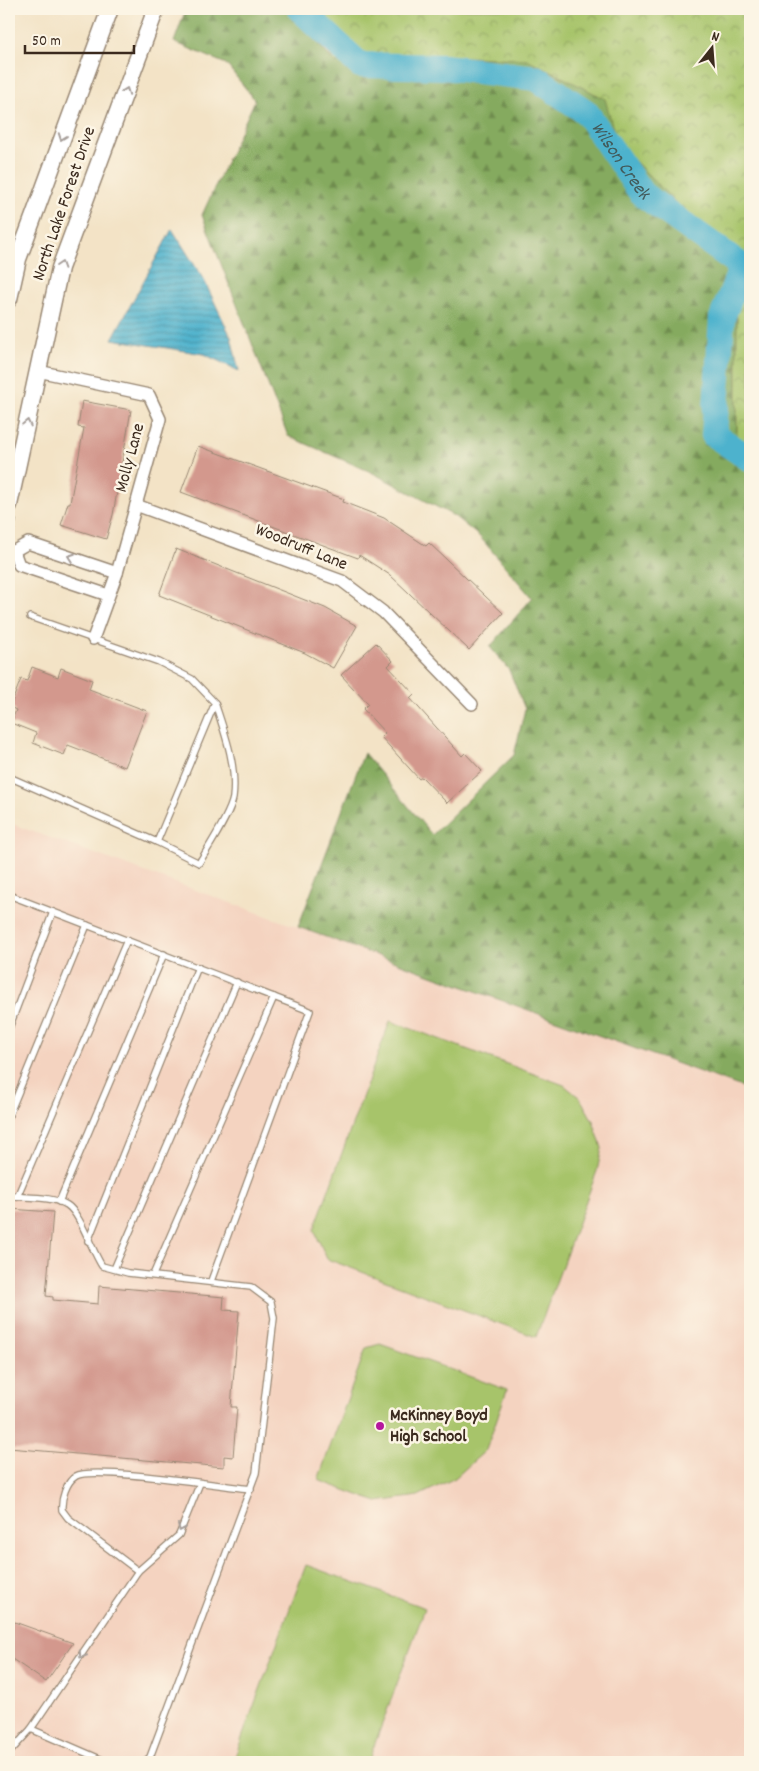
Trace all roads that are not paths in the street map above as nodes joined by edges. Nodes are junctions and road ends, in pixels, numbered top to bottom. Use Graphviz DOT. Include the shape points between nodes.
graph roads {
  1 [pos="110,9"];
  2 [pos="156,9"];
  3 [pos="9,299"];
  4 [pos="38,371"];
  5 [pos="9,505"];
  6 [pos="136,505"];
  7 [pos="11,550"];
  8 [pos="117,573"];
  9 [pos="108,595"];
  10 [pos="30,616"];
  11 [pos="93,639"];
  12 [pos="215,703"];
  13 [pos="472,704"];
  14 [pos="9,777"];
  15 [pos="157,842"];
  16 [pos="10,895"];
  17 [pos="9,904"];
  18 [pos="53,912"];
  19 [pos="87,925"];
  20 [pos="127,940"];
  21 [pos="164,954"];
  22 [pos="198,967"];
  23 [pos="237,982"];
  24 [pos="274,997"];
  25 [pos="9,1028"];
  26 [pos="9,1115"];
  27 [pos="9,1196"];
  28 [pos="17,1197"];
  29 [pos="59,1202"];
  30 [pos="88,1241"];
  31 [pos="114,1269"];
  32 [pos="153,1275"];
  33 [pos="211,1282"];
  34 [pos="200,1483"];
  35 [pos="250,1489"];
  36 [pos="138,1571"];
  37 [pos="31,1729"];
  38 [pos="9,1753"];
  39 [pos="107,1762"];
  40 [pos="144,1762"];
  1 -- 3 [label="main road, North Lake Forest Drive, one-way" via="18,259"];
  4 -- 2 [label="main road, North Lake Forest Drive, one-way" via="60,268"];
  5 -- 4 [label="main road, North Lake Forest Drive, one-way"];
  4 -- 6 [label="street, Molly Lane" via="149,396 160,419"];
  6 -- 8 [label="street, Molly Lane"];
  6 -- 13 [label="street, Woodruff Lane" via="342,581 383,612"];
  8 -- 7 [label="street, one-way" via="28,543"];
  7 -- 9 [label="street" via="19,565"];
  8 -- 9 [label="street, Molly Lane"];
  9 -- 11 [label="street, Molly Lane"];
  10 -- 11 [label="lane"];
  11 -- 12 [label="lane" via="159,662 192,679"];
  12 -- 15 [label="lane"];
  12 -- 15 [label="lane" via="233,762 233,800 198,863"];
  14 -- 15 [label="lane"];
  16 -- 17 [label="lane"];
  16 -- 18 [label="lane"];
  18 -- 19 [label="lane"];
  18 -- 25 [label="lane"];
  19 -- 20 [label="lane"];
  19 -- 26 [label="lane"];
  20 -- 21 [label="lane"];
  20 -- 28 [label="lane"];
  21 -- 22 [label="lane"];
  21 -- 29 [label="lane"];
  22 -- 23 [label="lane"];
  22 -- 30 [label="lane"];
  23 -- 24 [label="lane"];
  23 -- 31 [label="lane"];
  24 -- 32 [label="lane"];
  24 -- 33 [label="lane" via="310,1011"];
  27 -- 28 [label="lane"];
  28 -- 29 [label="lane"];
  29 -- 30 [label="lane" via="67,1204 74,1212"];
  30 -- 31 [label="lane" via="102,1266"];
  31 -- 32 [label="lane"];
  32 -- 33 [label="lane"];
  33 -- 35 [label="lane" via="251,1287 271,1302 273,1328 256,1473"];
  34 -- 35 [label="lane"];
  34 -- 36 [label="lane, one-way" via="179,1535"];
  34 -- 36 [label="lane" via="92,1472 76,1476 69,1482 62,1504 68,1518"];
  35 -- 40 [label="lane" via="150,1757"];
  36 -- 37 [label="lane, one-way"];
  37 -- 38 [label="lane"];
  37 -- 39 [label="lane"];
}
